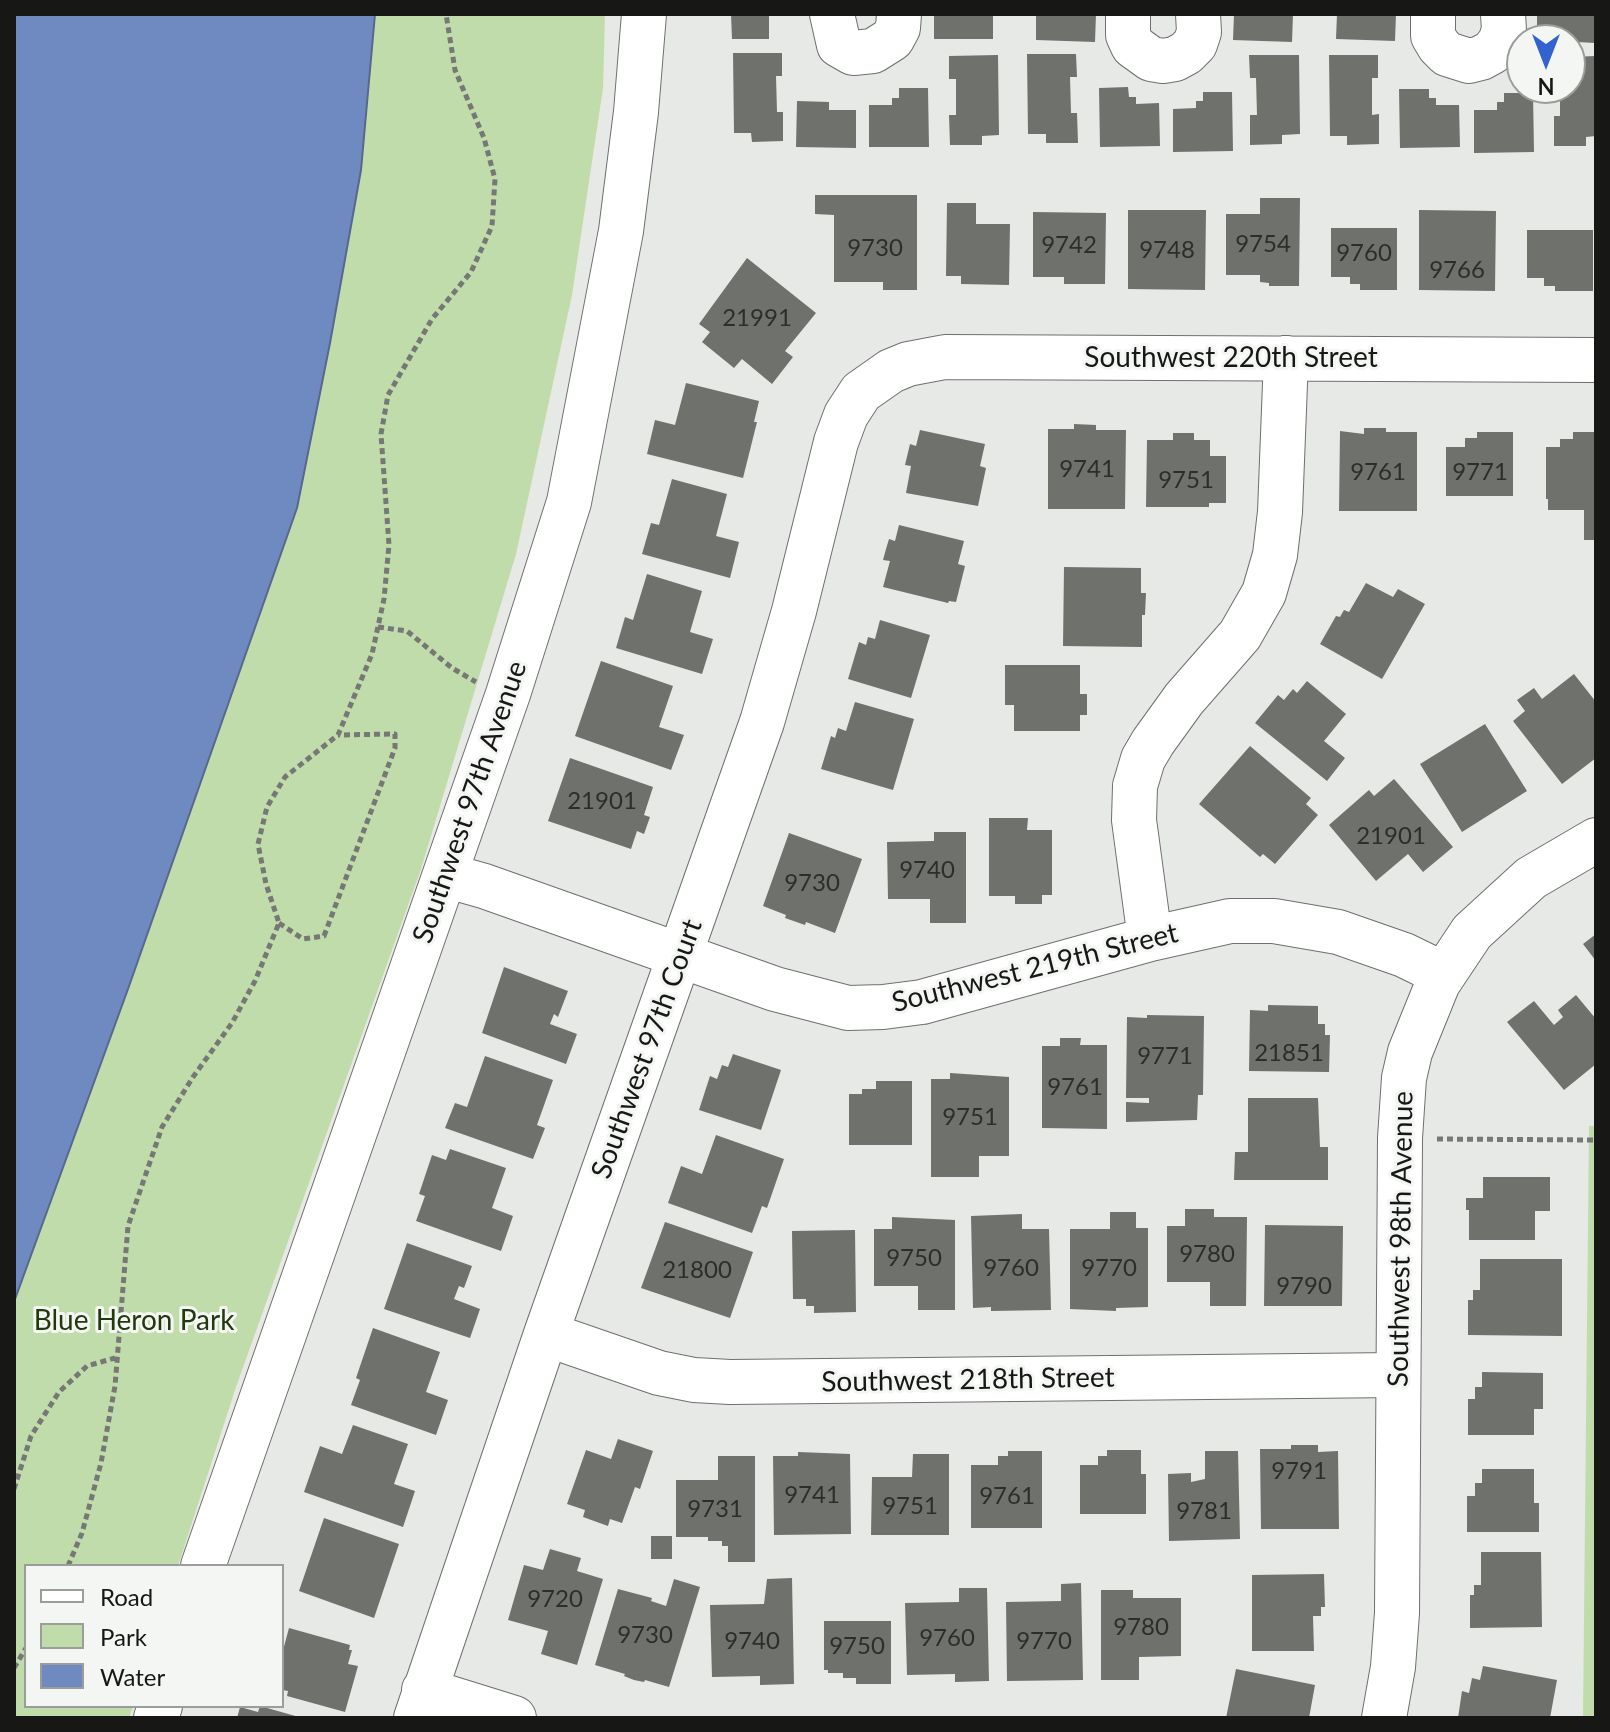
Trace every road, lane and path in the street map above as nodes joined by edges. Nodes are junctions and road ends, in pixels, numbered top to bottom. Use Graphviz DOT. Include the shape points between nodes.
graph roads {
  1 [pos="446,14"];
  2 [pos="644,14"];
  3 [pos="832,14"];
  4 [pos="899,14"];
  5 [pos="1128,14"];
  6 [pos="1198,14"];
  7 [pos="1433,14"];
  8 [pos="1503,14"];
  9 [pos="1286,358"];
  10 [pos="1596,360"];
  11 [pos="872,383"];
  12 [pos="378,627"];
  13 [pos="508,694"];
  14 [pos="338,735"];
  15 [pos="1596,840"];
  16 [pos="445,875"];
  17 [pos="279,923"];
  18 [pos="1150,939"];
  19 [pos="681,957"];
  20 [pos="1443,974"];
  21 [pos="1400,1138"];
  22 [pos="1596,1140"];
  23 [pos="546,1334"];
  24 [pos="115,1358"];
  25 [pos="1397,1375"];
  26 [pos="14,1489"];
  27 [pos="69,1564"];
  28 [pos="204,1564"];
  29 [pos="14,1651"];
  30 [pos="24,1651"];
  31 [pos="18,1661"];
  32 [pos="14,1668"];
  33 [pos="420,1704"];
  34 [pos="514,1718"];
  35 [pos="1384,1718"];
  1 -- 12 [label="path" via="455,70 495,179 492,226 471,272 432,319 388,395 381,434 389,545"];
  2 -- 13 [label="street, Southwest 97th Avenue" via="621,231 579,456"];
  3 -- 4 [label="street" via="839,45 853,53 873,51 892,39"];
  5 -- 6 [label="street" via="1133,46 1163,61 1195,44"];
  7 -- 8 [label="street" via="1433,36 1439,46 1469,61 1492,52 1500,42"];
  9 -- 10 [label="street, Southwest 220th Street"];
  9 -- 11 [label="street, Southwest 220th Street" via="945,357 908,364"];
  9 -- 18 [label="street" via="1280,512 1264,593 1240,635 1166,724 1137,773 1133,811"];
  11 -- 19 [label="street, Southwest 97th Court" via="841,426 771,691"];
  12 -- 13 [label="path" via="407,631 467,678"];
  12 -- 14 [label="path"];
  13 -- 16 [label="street, Southwest 97th Avenue"];
  14 -- 17 [label="path" via="285,777 267,807 258,844"];
  14 -- 17 [label="path" via="395,734 395,748 324,936 303,939"];
  15 -- 20 [label="street, Southwest 98th Avenue" via="1510,894 1472,932"];
  16 -- 19 [label="street, Southwest 219th Street"];
  16 -- 28 [label="street, Southwest 97th Avenue"];
  17 -- 24 [label="path" via="232,1023 162,1127 128,1226"];
  18 -- 19 [label="street, Southwest 219th Street" via="922,1002 863,1008 804,998"];
  18 -- 20 [label="street, Southwest 219th Street" via="1230,921 1294,924 1358,938"];
  19 -- 23 [label="street, Southwest 97th Court"];
  20 -- 21 [label="street, Southwest 98th Avenue" via="1410,1052"];
  21 -- 22 [label="path"];
  21 -- 25 [label="street, Southwest 98th Avenue"];
  23 -- 25 [label="street, Southwest 218th Street" via="659,1373 730,1382"];
  23 -- 33 [label="street, Southwest 97th Court"];
  24 -- 26 [label="path" via="87,1366 59,1392 31,1436"];
  24 -- 27 [label="path" via="101,1463"];
  25 -- 35 [label="street, Southwest 98th Avenue" via="1397,1613"];
  29 -- 31 [label="path"];
  30 -- 31 [label="path"];
  31 -- 32 [label="path"];
  33 -- 34 [label="street"];
}
